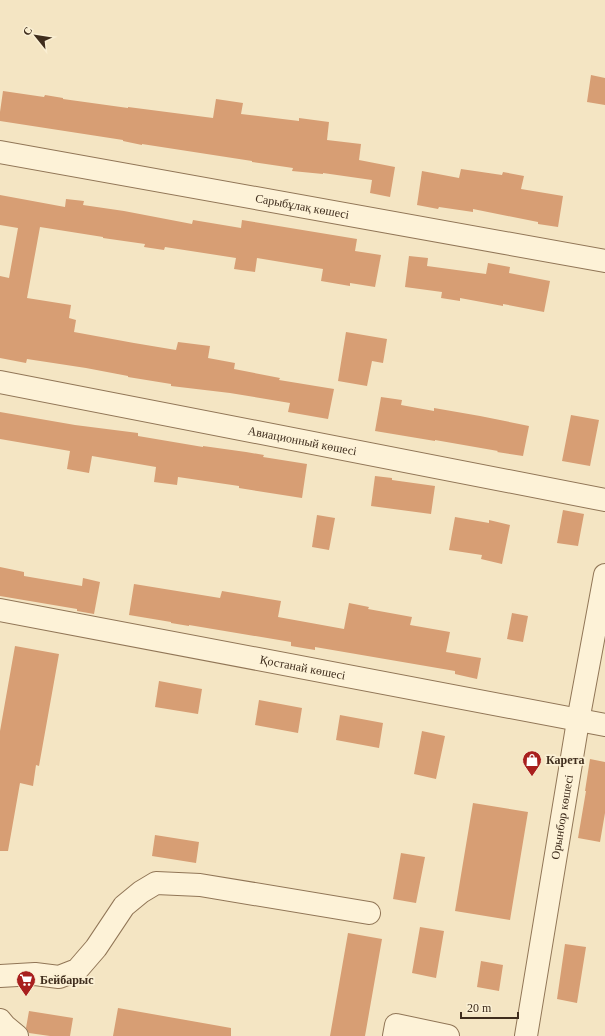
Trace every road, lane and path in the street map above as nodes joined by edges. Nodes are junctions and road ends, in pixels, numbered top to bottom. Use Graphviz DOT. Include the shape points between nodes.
graph roads {
  1 [pos="0,152"];
  2 [pos="605,261"];
  3 [pos="0,382"];
  4 [pos="605,500"];
  5 [pos="605,575"];
  6 [pos="0,610"];
  7 [pos="578,721"];
  8 [pos="605,725"];
  9 [pos="369,913"];
  10 [pos="0,976"];
  11 [pos="0,1020"];
  12 [pos="17,1036"];
  13 [pos="394,1036"];
  14 [pos="448,1036"];
  15 [pos="526,1036"];
  1 -- 2 [label="street, Сарыбұлақ көшесі"];
  3 -- 4 [label="street, Авиационный көшесі"];
  5 -- 7 [label="street, Орынбор көшесі"];
  6 -- 7 [label="street, Қостанай көшесі"];
  7 -- 8 [label="street, Қостанай көшесі"];
  7 -- 15 [label="street, Орынбор көшесі"];
  9 -- 10 [label="street" via="200,885 156,883 124,906 96,948 77,970 59,977 35,974"];
  11 -- 12 [label="street"];
  13 -- 14 [label="street" via="396,1025"];
}
